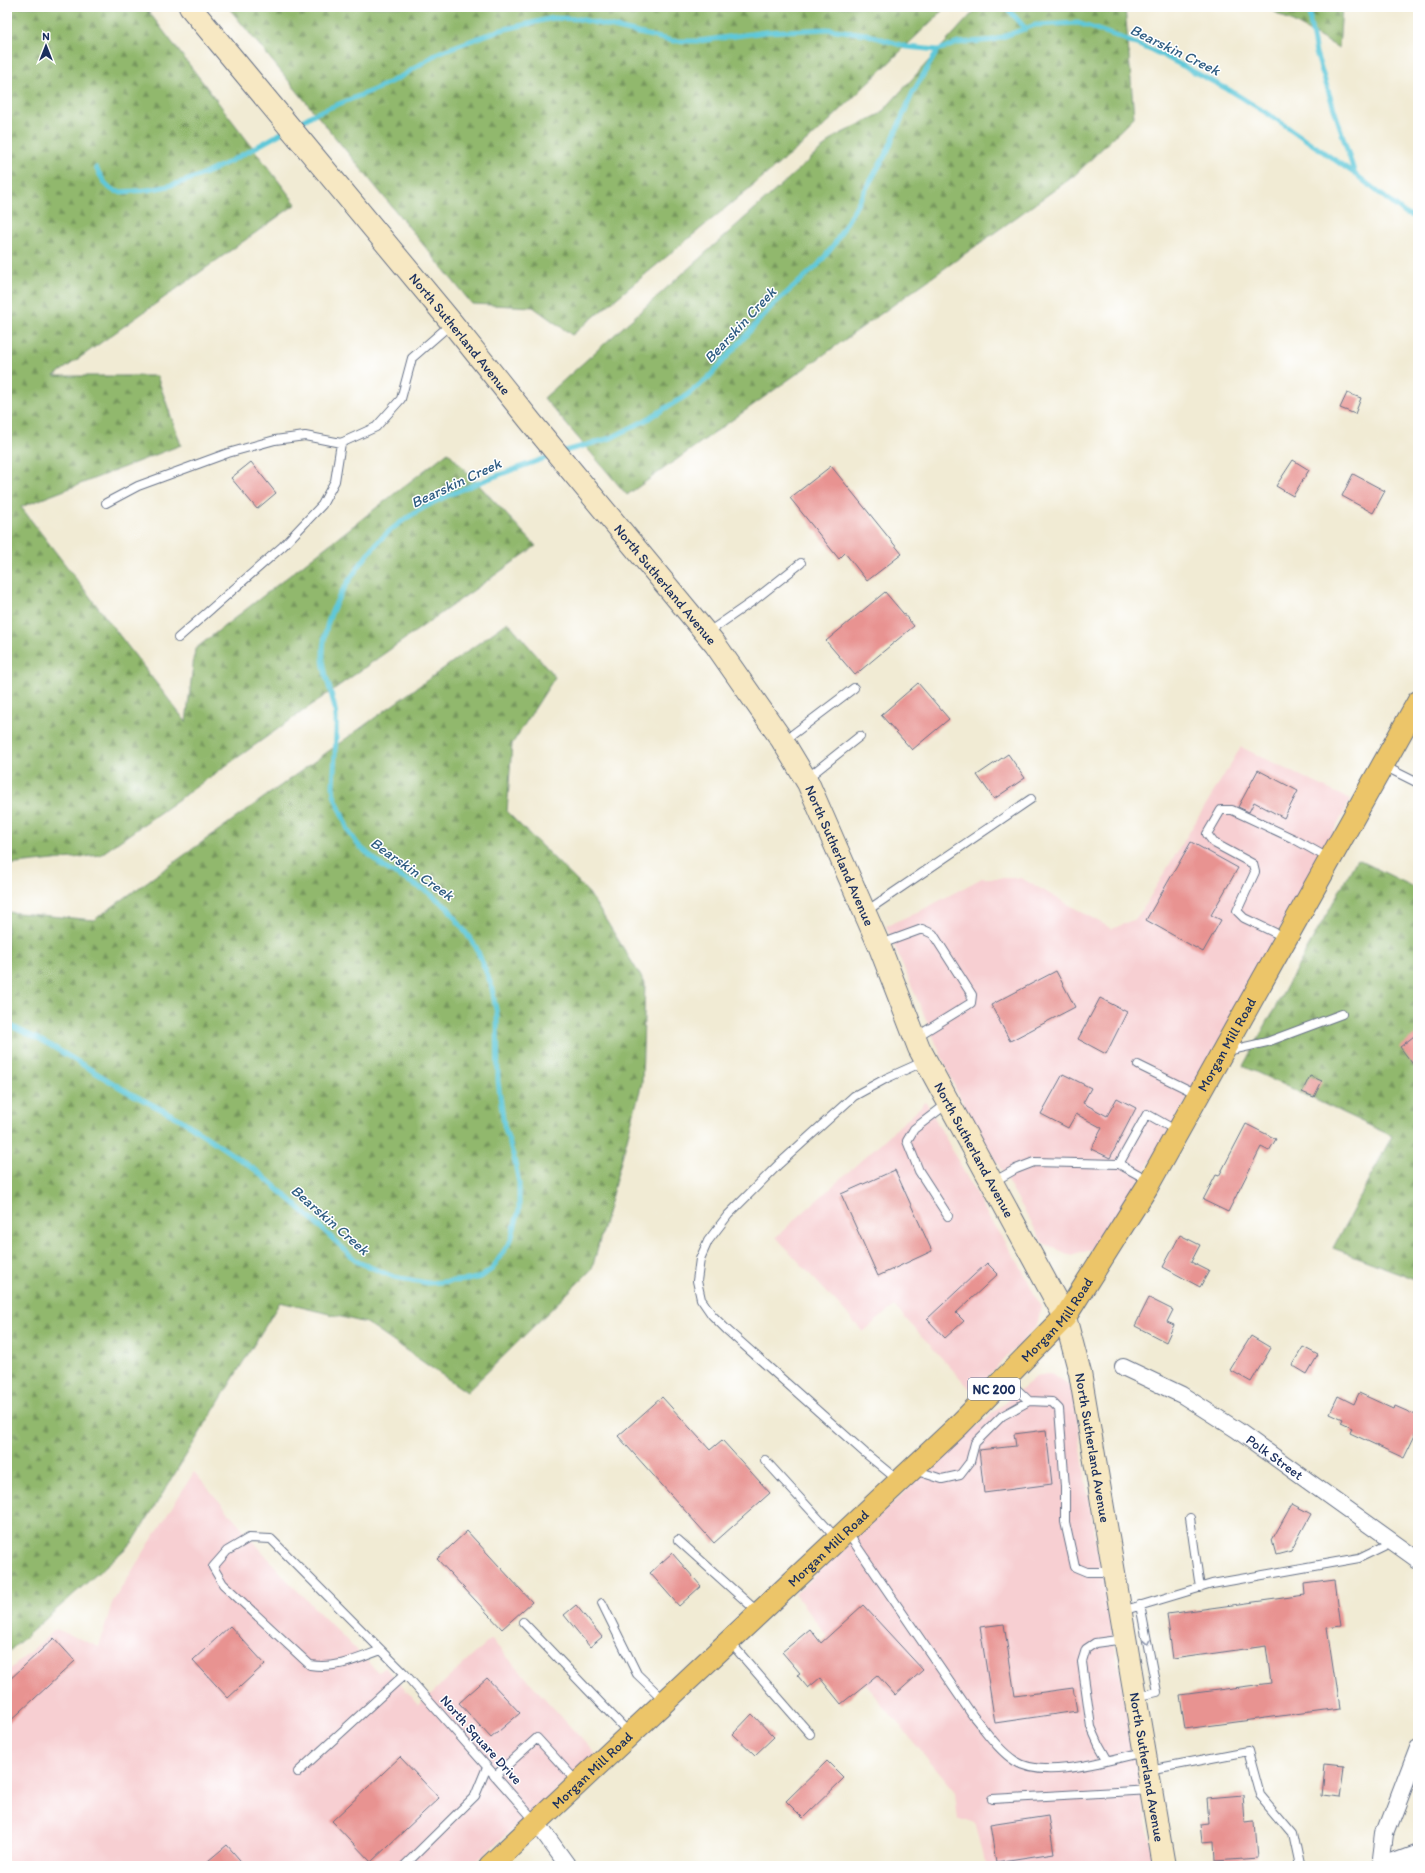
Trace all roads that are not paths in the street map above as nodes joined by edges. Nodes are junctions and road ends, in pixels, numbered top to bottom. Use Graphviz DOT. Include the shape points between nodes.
graph roads {
  1 [pos="190,7"];
  2 [pos="452,323"];
  3 [pos="341,443"];
  4 [pos="106,503"];
  5 [pos="801,563"];
  6 [pos="706,634"];
  7 [pos="178,638"];
  8 [pos="854,688"];
  9 [pos="1418,702"];
  10 [pos="860,736"];
  11 [pos="783,742"];
  12 [pos="1383,765"];
  13 [pos="805,779"];
  14 [pos="1418,783"];
  15 [pos="1031,799"];
  16 [pos="1330,860"];
  17 [pos="864,912"];
  18 [pos="1287,939"];
  19 [pos="878,945"];
  20 [pos="1342,1014"];
  21 [pos="915,1038"];
  22 [pos="1224,1052"];
  23 [pos="926,1060"];
  24 [pos="1138,1065"];
  25 [pos="1199,1096"];
  26 [pos="949,1103"];
  27 [pos="1179,1132"];
  28 [pos="1119,1164"];
  29 [pos="1151,1181"];
  30 [pos="992,1182"];
  31 [pos="948,1216"];
  32 [pos="1065,1317"];
  33 [pos="1123,1367"];
  34 [pos="1004,1378"];
  35 [pos="1029,1401"];
  36 [pos="765,1460"];
  37 [pos="905,1475"];
  38 [pos="1190,1518"];
  39 [pos="842,1535"];
  40 [pos="678,1540"];
  41 [pos="1392,1542"];
  42 [pos="1418,1560"];
  43 [pos="1114,1572"];
  44 [pos="1200,1588"];
  45 [pos="602,1603"];
  46 [pos="1130,1608"];
  47 [pos="759,1613"];
  48 [pos="523,1622"];
  49 [pos="1126,1639"];
  50 [pos="729,1641"];
  51 [pos="381,1650"];
  52 [pos="405,1674"];
  53 [pos="1136,1697"];
  54 [pos="665,1702"];
  55 [pos="631,1734"];
  56 [pos="810,1734"];
  57 [pos="1418,1748"];
  58 [pos="1107,1759"];
  59 [pos="487,1767"];
  60 [pos="1148,1771"];
  61 [pos="298,1772"];
  62 [pos="495,1776"];
  63 [pos="578,1784"];
  64 [pos="992,1799"];
  65 [pos="537,1823"];
  66 [pos="1418,1851"];
  67 [pos="404,1866"];
  68 [pos="490,1866"];
  69 [pos="568,1866"];
  70 [pos="1164,1866"];
  71 [pos="1299,1866"];
  72 [pos="1380,1866"];
  1 -- 2 [label="street, North Sutherland Avenue"];
  2 -- 3 [label="lane" via="412,358 401,399 376,426"];
  2 -- 6 [label="street, North Sutherland Avenue"];
  3 -- 4 [label="lane" via="305,436 275,440 228,453 138,486"];
  3 -- 7 [label="lane" via="335,481 322,505 283,546"];
  5 -- 6 [label="lane"];
  6 -- 11 [label="street, North Sutherland Avenue"];
  8 -- 11 [label="lane"];
  9 -- 12 [label="main road, Morgan Mill Road / NC 200"];
  10 -- 13 [label="lane"];
  11 -- 13 [label="street, North Sutherland Avenue"];
  12 -- 14 [label="lane"];
  12 -- 16 [label="main road, Morgan Mill Road / NC 200"];
  13 -- 17 [label="street, North Sutherland Avenue"];
  15 -- 17 [label="lane"];
  16 -- 18 [label="main road, Morgan Mill Road / NC 200"];
  16 -- 18 [label="lane" via="1294,839 1232,810 1221,810 1207,834 1214,844 1254,864 1255,872 1237,911 1244,918"];
  17 -- 19 [label="street, North Sutherland Avenue"];
  18 -- 22 [label="main road, Morgan Mill Road / NC 200"];
  19 -- 21 [label="street, North Sutherland Avenue"];
  19 -- 21 [label="lane" via="922,929 933,934 972,994 971,1003"];
  20 -- 22 [label="lane" via="1267,1042"];
  21 -- 23 [label="street, North Sutherland Avenue"];
  22 -- 25 [label="main road, Morgan Mill Road / NC 200"];
  23 -- 26 [label="street, North Sutherland Avenue"];
  23 -- 37 [label="lane" via="854,1096 779,1164 728,1215 708,1241 700,1259 698,1281 701,1299 727,1330 865,1453"];
  24 -- 25 [label="lane"];
  25 -- 27 [label="main road, Morgan Mill Road / NC 200"];
  26 -- 30 [label="street, North Sutherland Avenue"];
  26 -- 31 [label="lane" via="914,1129 907,1140 919,1171"];
  27 -- 28 [label="lane" via="1147,1114"];
  27 -- 29 [label="main road, Morgan Mill Road / NC 200"];
  28 -- 29 [label="lane"];
  28 -- 30 [label="lane" via="1034,1162"];
  29 -- 32 [label="main road, Morgan Mill Road / NC 200"];
  30 -- 32 [label="street, North Sutherland Avenue"];
  32 -- 34 [label="main road, Morgan Mill Road / NC 200"];
  32 -- 43 [label="street, North Sutherland Avenue" via="1080,1373"];
  33 -- 41 [label="street, Polk Street" via="1182,1395 1237,1430"];
  34 -- 35 [label="lane"];
  34 -- 37 [label="main road, Morgan Mill Road / NC 200"];
  35 -- 37 [label="lane" via="1002,1416 975,1443 970,1462 960,1475 942,1479"];
  35 -- 43 [label="lane" via="1052,1402 1059,1409 1065,1522 1075,1567 1087,1572"];
  36 -- 39 [label="lane"];
  37 -- 39 [label="main road, Morgan Mill Road / NC 200"];
  38 -- 44 [label="lane"];
  39 -- 47 [label="main road, Morgan Mill Road / NC 200"];
  39 -- 58 [label="lane" via="973,1716 1015,1761 1032,1768 1055,1769 1079,1767"];
  40 -- 47 [label="lane"];
  41 -- 42 [label="street, Polk Street"];
  41 -- 44 [label="lane" via="1359,1558"];
  43 -- 46 [label="street, North Sutherland Avenue"];
  44 -- 46 [label="lane"];
  45 -- 54 [label="lane" via="636,1674"];
  46 -- 49 [label="street, North Sutherland Avenue"];
  46 -- 53 [label="lane, one-way" via="1154,1678 1156,1692"];
  47 -- 50 [label="main road, Morgan Mill Road / NC 200"];
  48 -- 55 [label="lane"];
  49 -- 53 [label="street, North Sutherland Avenue"];
  49 -- 58 [label="lane" via="1095,1643 1086,1649 1082,1662 1091,1727"];
  50 -- 54 [label="main road, Morgan Mill Road / NC 200"];
  50 -- 56 [label="lane"];
  51 -- 51 [label="lane, North Square Drive" via="271,1539 249,1538 227,1551 213,1567 223,1584 310,1665 343,1665"];
  51 -- 52 [label="lane, North Square Drive"];
  52 -- 59 [label="lane, North Square Drive"];
  52 -- 61 [label="lane"];
  53 -- 60 [label="street, North Sutherland Avenue"];
  54 -- 55 [label="main road, Morgan Mill Road / NC 200"];
  55 -- 63 [label="main road, Morgan Mill Road / NC 200"];
  57 -- 72 [label="street" via="1385,1834"];
  58 -- 60 [label="lane"];
  59 -- 62 [label="lane, North Square Drive"];
  59 -- 67 [label="lane" via="479,1789 469,1804"];
  60 -- 64 [label="lane"];
  60 -- 70 [label="street, North Sutherland Avenue"];
  60 -- 71 [label="lane" via="1248,1751 1260,1795 1292,1833"];
  62 -- 63 [label="lane" via="537,1738"];
  62 -- 65 [label="lane, North Square Drive"];
  63 -- 65 [label="main road, Morgan Mill Road / NC 200"];
  65 -- 68 [label="main road, Morgan Mill Road / NC 200"];
  65 -- 69 [label="street"];
  66 -- 72 [label="street"];
}
